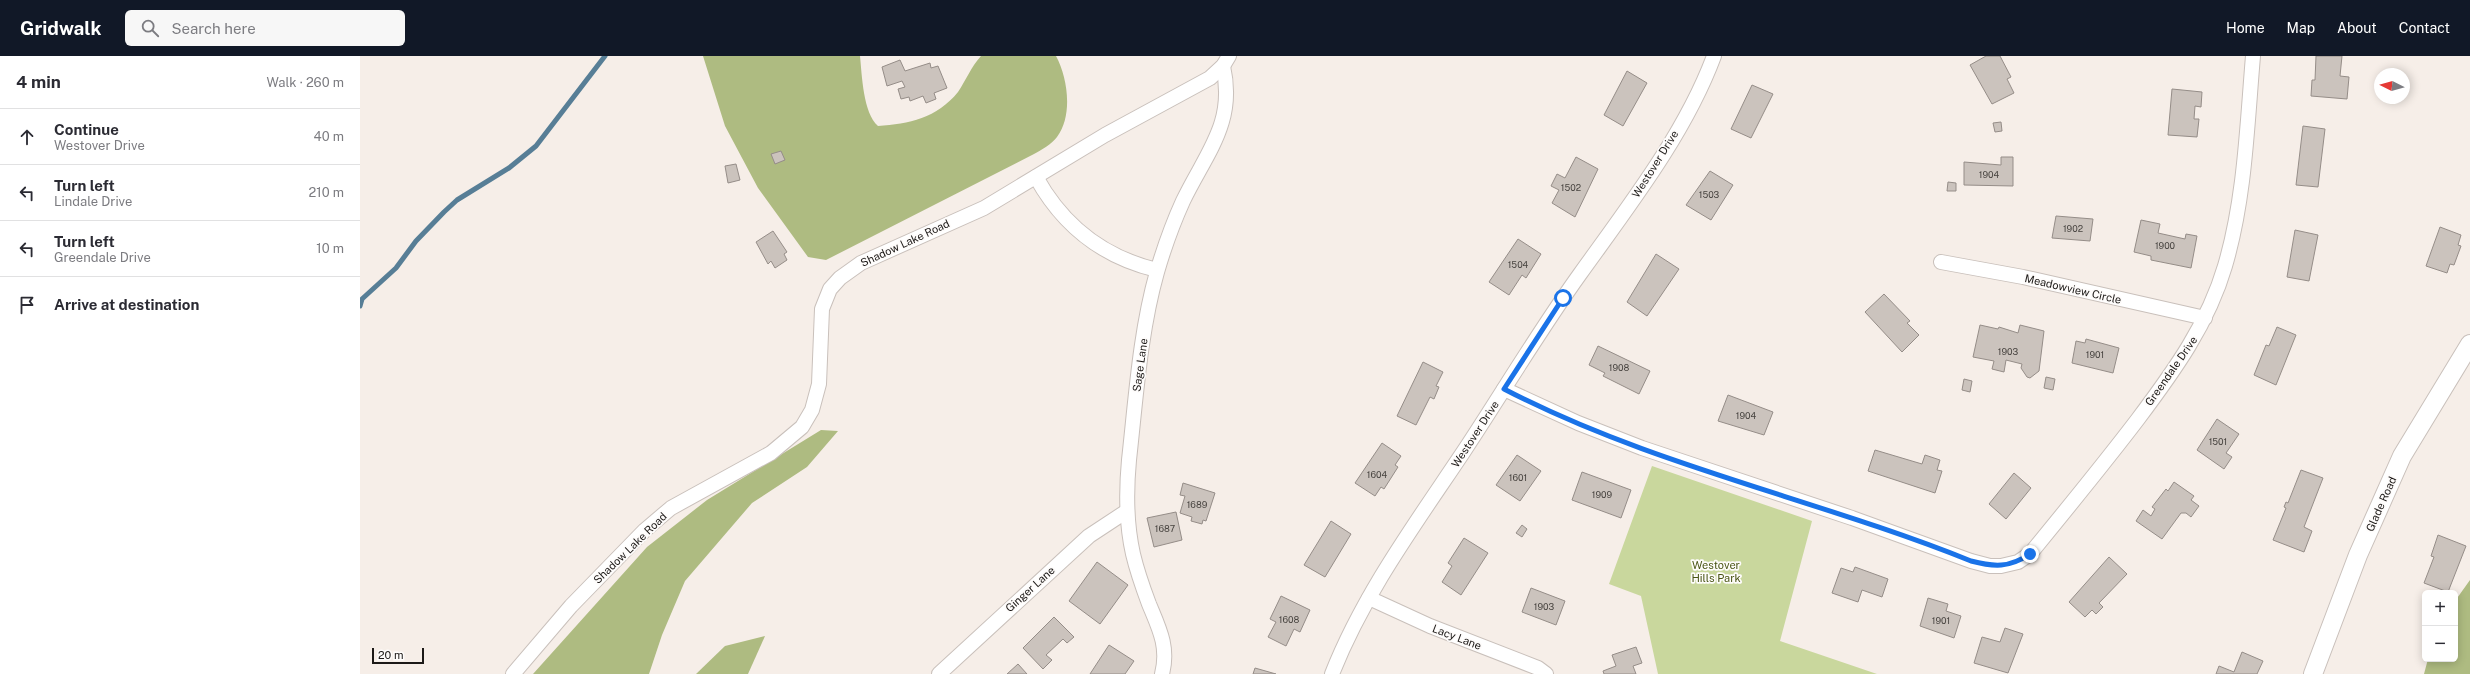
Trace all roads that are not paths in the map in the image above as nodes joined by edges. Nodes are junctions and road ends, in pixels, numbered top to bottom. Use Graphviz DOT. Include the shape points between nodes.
graph roads {
  1 [pos="1714,56"];
  2 [pos="2253,56"];
  3 [pos="1226,61"];
  4 [pos="1036,177"];
  5 [pos="1941,262"];
  6 [pos="1157,270"];
  7 [pos="2205,318"];
  8 [pos="2470,344"];
  9 [pos="1504,389"];
  10 [pos="1127,511"];
  11 [pos="1369,598"];
  12 [pos="513,674"];
  13 [pos="939,674"];
  14 [pos="1162,674"];
  15 [pos="1332,674"];
  16 [pos="1546,674"];
  17 [pos="2313,674"];
  1 -- 9 [label="street, Westover Drive" via="1695,97 1652,170 1563,298"];
  2 -- 7 [label="street, Greendale Drive" via="2236,220 2225,266"];
  3 -- 4 [label="street, Shadow Lake Road" via="1210,78 1105,134"];
  3 -- 6 [label="street, Sage Lane" via="1227,99 1221,128 1184,201"];
  4 -- 6 [label="street" via="1064,219 1087,240 1123,260"];
  4 -- 12 [label="street, Shadow Lake Road" via="984,208 861,263 840,278 830,289 822,309 819,384 812,410 802,427 770,453 672,508 645,530 571,606"];
  5 -- 7 [label="street, Meadowview Circle" via="2023,277"];
  6 -- 10 [label="street, Sage Lane" via="1150,297 1139,369 1128,472"];
  7 -- 9 [label="street, Greendale Drive" via="2186,353 2162,387 2054,525 2030,554 2018,562 2004,566 1990,566 1971,561 1852,518 1642,448 1578,423"];
  8 -- 17 [label="street, Glade Road" via="2402,456 2358,555"];
  9 -- 11 [label="street, Westover Drive" via="1420,515"];
  10 -- 13 [label="street, Ginger Lane" via="1089,536"];
  10 -- 14 [label="street, Sage Lane" via="1141,580 1164,641"];
  11 -- 15 [label="street, Westover Drive"];
  11 -- 16 [label="street, Lacy Lane" via="1430,626 1538,668"];
}
